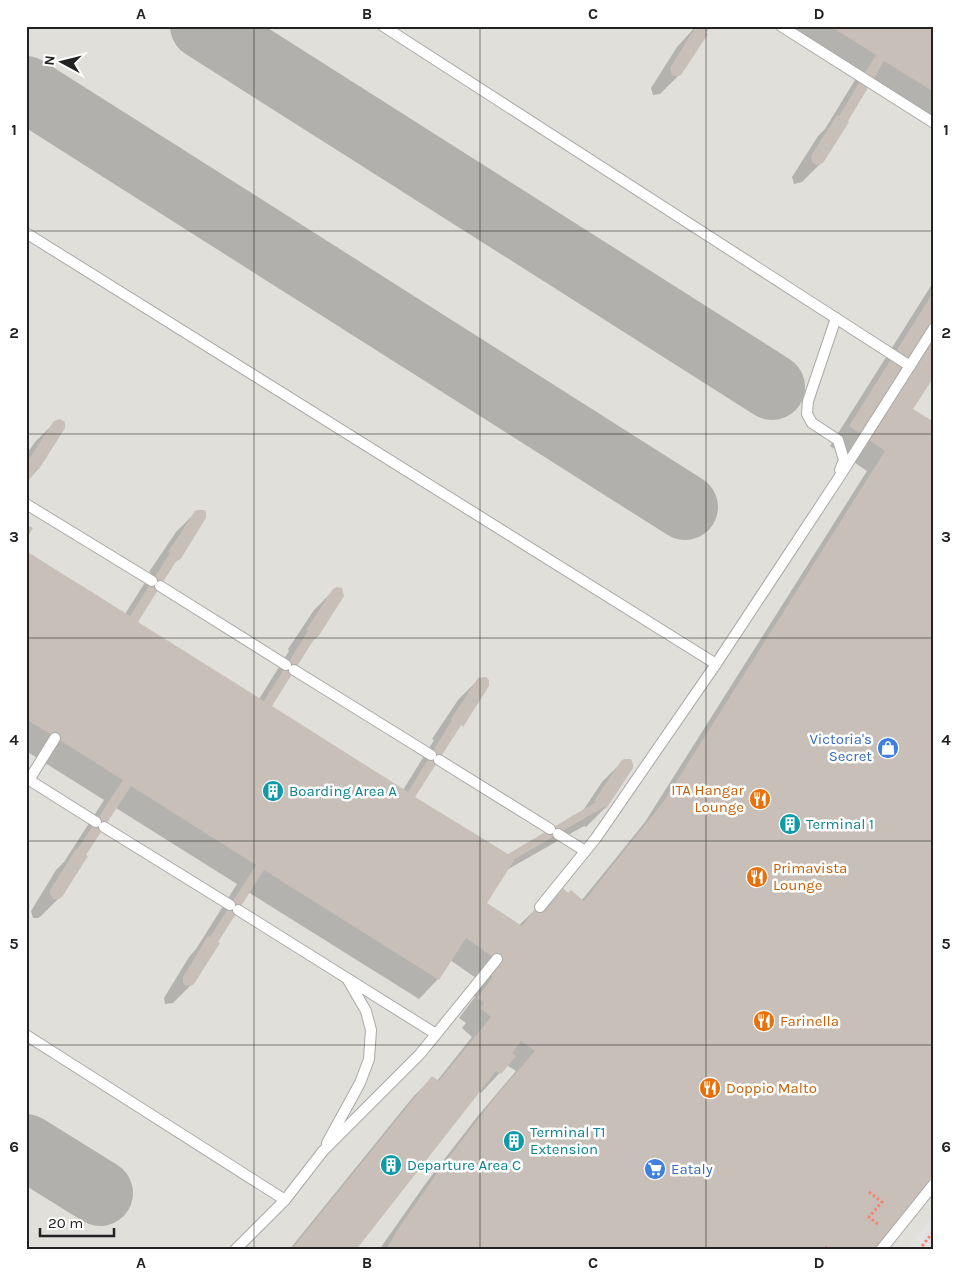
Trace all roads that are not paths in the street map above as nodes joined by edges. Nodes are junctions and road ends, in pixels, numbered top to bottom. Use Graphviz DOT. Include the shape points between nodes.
graph roads {
  1 [pos="383,26"];
  2 [pos="781,26"];
  3 [pos="934,122"];
  4 [pos="26,233"];
  5 [pos="836,318"];
  6 [pos="934,328"];
  7 [pos="910,366"];
  8 [pos="838,479"];
  9 [pos="26,504"];
  10 [pos="716,664"];
  11 [pos="55,738"];
  12 [pos="28,779"];
  13 [pos="585,852"];
  14 [pos="540,907"];
  15 [pos="497,959"];
  16 [pos="346,978"];
  17 [pos="436,1034"];
  18 [pos="26,1036"];
  19 [pos="323,1151"];
  20 [pos="934,1184"];
  21 [pos="285,1200"];
  22 [pos="235,1250"];
  23 [pos="881,1250"];
  1 -- 5 [label="lane"];
  2 -- 3 [label="lane"];
  4 -- 10 [label="lane"];
  5 -- 7 [label="lane"];
  5 -- 8 [label="lane" via="808,401 807,414 812,423 838,440 844,460"];
  6 -- 7 [label="lane"];
  7 -- 8 [label="lane"];
  8 -- 10 [label="lane"];
  9 -- 13 [label="lane"];
  10 -- 13 [label="lane"];
  11 -- 12 [label="lane"];
  12 -- 16 [label="lane"];
  13 -- 14 [label="lane"];
  15 -- 17 [label="lane"];
  16 -- 17 [label="lane"];
  16 -- 19 [label="lane" via="366,1010 371,1030 370,1059"];
  17 -- 19 [label="lane"];
  18 -- 21 [label="lane"];
  19 -- 21 [label="lane"];
  20 -- 23 [label="lane, bridge"];
  21 -- 22 [label="lane"];
}
